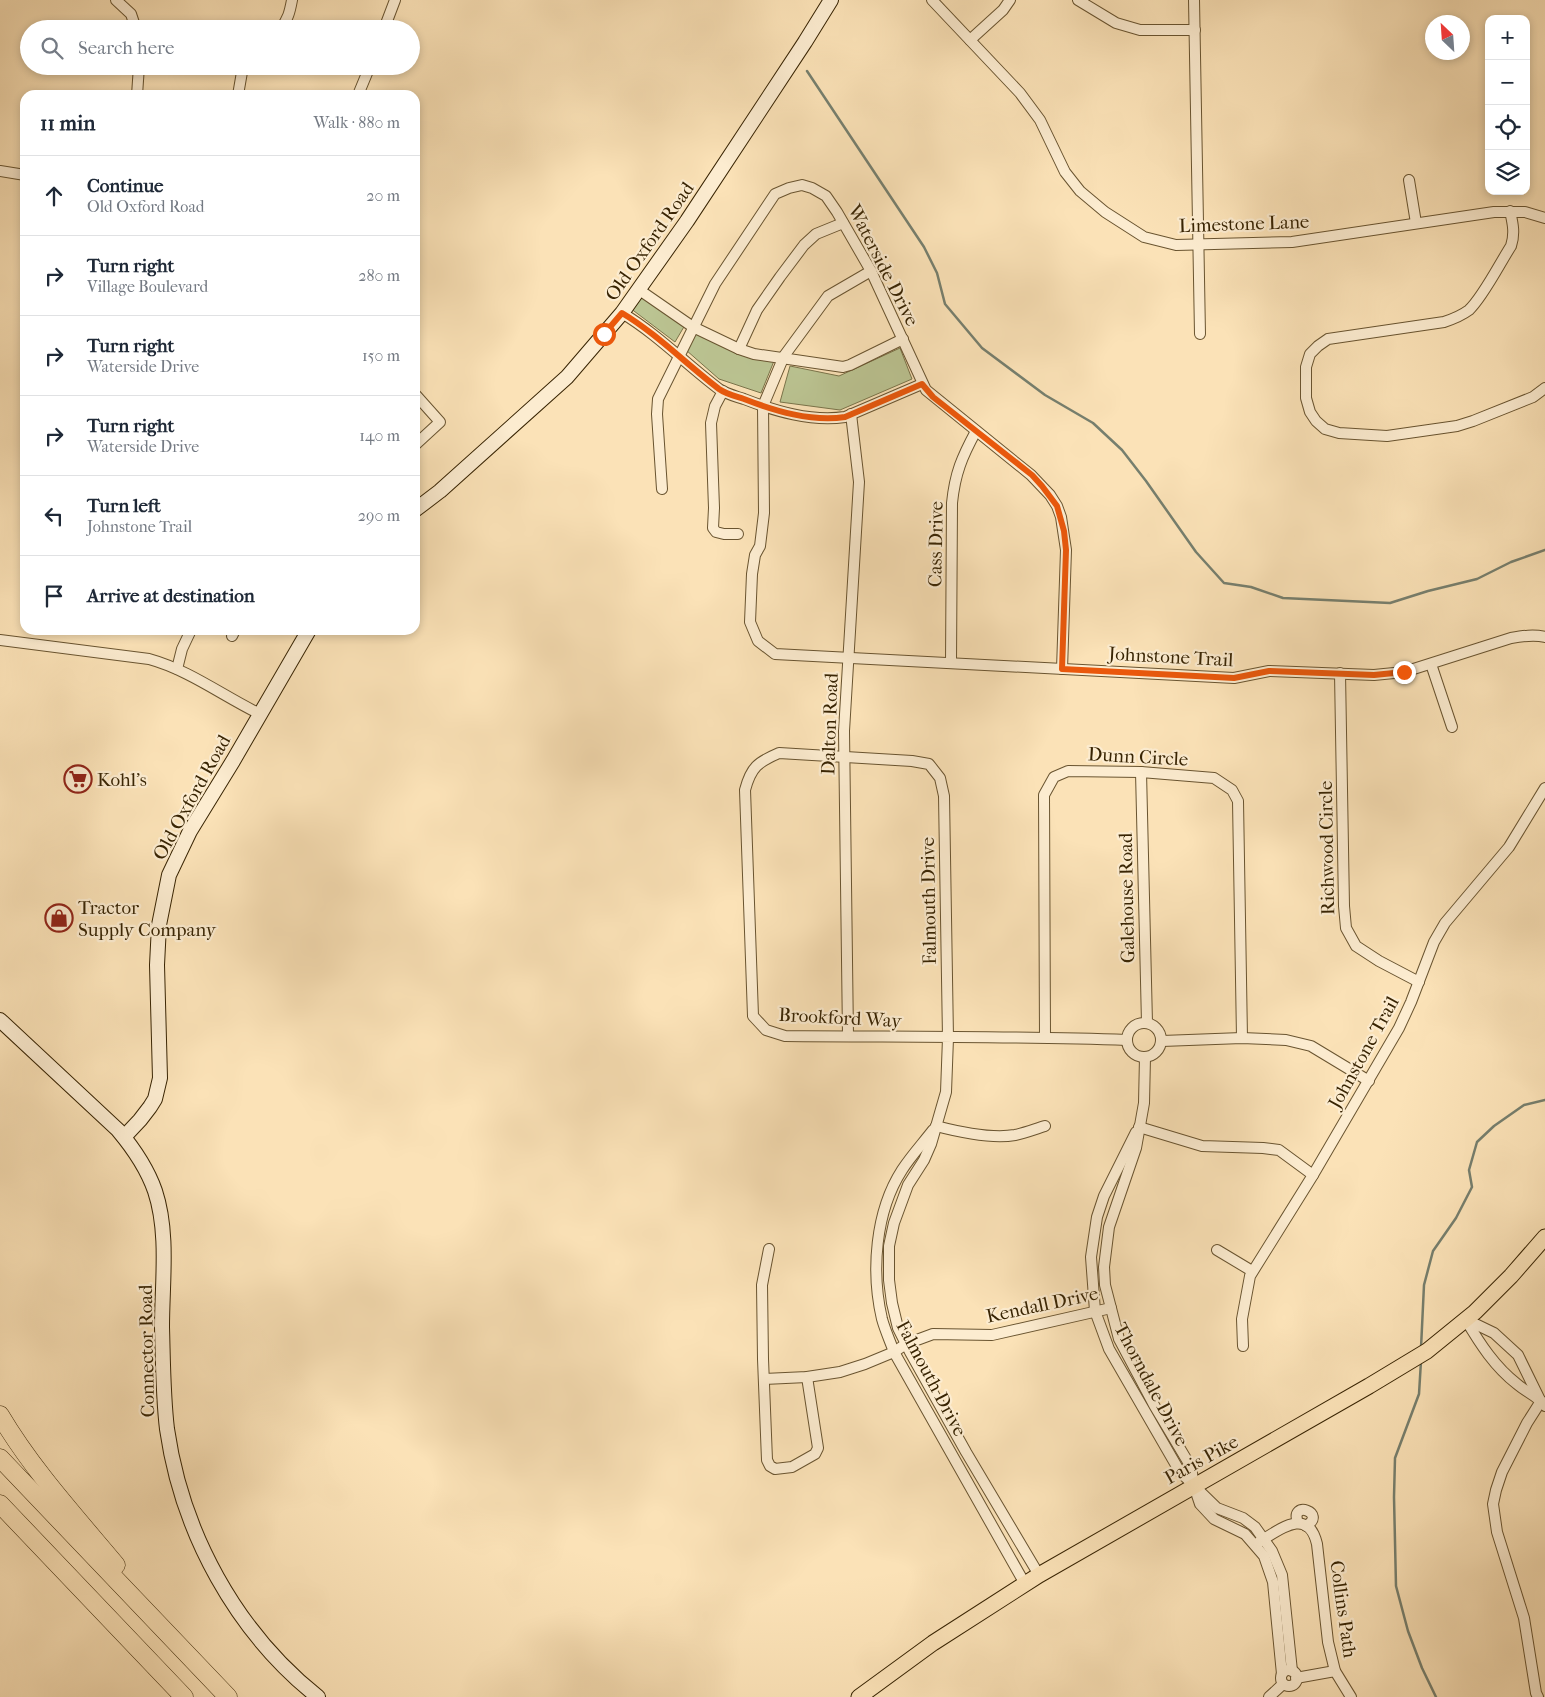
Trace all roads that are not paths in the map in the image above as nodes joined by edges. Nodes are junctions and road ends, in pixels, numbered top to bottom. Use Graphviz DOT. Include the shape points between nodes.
graph roads {
  1 [pos="116,0"];
  2 [pos="127,0"];
  3 [pos="292,0"];
  4 [pos="396,0"];
  5 [pos="831,0"];
  6 [pos="932,0"];
  7 [pos="1010,0"];
  8 [pos="1078,0"];
  9 [pos="1194,0"];
  10 [pos="130,14"];
  11 [pos="132,20"];
  12 [pos="287,20"];
  13 [pos="388,20"];
  14 [pos="1195,30"];
  15 [pos="970,40"];
  16 [pos="138,75"];
  17 [pos="242,75"];
  18 [pos="366,75"];
  19 [pos="137,90"];
  20 [pos="239,90"];
  21 [pos="360,90"];
  22 [pos="0,170"];
  23 [pos="20,174"];
  24 [pos="1409,180"];
  25 [pos="1510,211"];
  26 [pos="1545,218"];
  27 [pos="843,223"];
  28 [pos="1416,223"];
  29 [pos="1199,245"];
  30 [pos="871,272"];
  31 [pos="638,289"];
  32 [pos="622,313"];
  33 [pos="693,327"];
  34 [pos="1200,334"];
  35 [pos="903,339"];
  36 [pos="739,348"];
  37 [pos="678,355"];
  38 [pos="783,359"];
  39 [pos="922,384"];
  40 [pos="1545,388"];
  41 [pos="723,391"];
  42 [pos="420,400"];
  43 [pos="763,406"];
  44 [pos="851,414"];
  45 [pos="976,431"];
  46 [pos="420,440"];
  47 [pos="662,489"];
  48 [pos="420,506"];
  49 [pos="738,534"];
  50 [pos="189,635"];
  51 [pos="306,635"];
  52 [pos="1545,637"];
  53 [pos="0,640"];
  54 [pos="849,657"];
  55 [pos="951,663"];
  56 [pos="1431,664"];
  57 [pos="177,669"];
  58 [pos="1062,669"];
  59 [pos="1340,674"];
  60 [pos="260,714"];
  61 [pos="1452,728"];
  62 [pos="844,757"];
  63 [pos="1141,772"];
  64 [pos="1545,788"];
  65 [pos="1419,982"];
  66 [pos="0,1020"];
  67 [pos="1147,1023"];
  68 [pos="848,1036"];
  69 [pos="1045,1037"];
  70 [pos="948,1038"];
  71 [pos="1242,1038"];
  72 [pos="1127,1040"];
  73 [pos="1162,1041"];
  74 [pos="1145,1057"];
  75 [pos="1369,1081"];
  76 [pos="936,1126"];
  77 [pos="1045,1126"];
  78 [pos="1139,1127"];
  79 [pos="124,1137"];
  80 [pos="1313,1175"];
  81 [pos="1097,1217"];
  82 [pos="1110,1221"];
  83 [pos="1545,1237"];
  84 [pos="769,1249"];
  85 [pos="1217,1250"];
  86 [pos="1252,1271"];
  87 [pos="1111,1308"];
  88 [pos="1095,1311"];
  89 [pos="1466,1320"];
  90 [pos="906,1344"];
  91 [pos="1244,1346"];
  92 [pos="894,1352"];
  93 [pos="807,1378"];
  94 [pos="764,1379"];
  95 [pos="1543,1404"];
  96 [pos="0,1415"];
  97 [pos="0,1458"];
  98 [pos="1194,1486"];
  99 [pos="0,1504"];
  100 [pos="0,1512"];
  101 [pos="1265,1539"];
  102 [pos="1255,1545"];
  103 [pos="1039,1575"];
  104 [pos="1024,1584"];
  105 [pos="88,1597"];
  106 [pos="201,1669"];
  107 [pos="1335,1670"];
  108 [pos="1289,1677"];
  109 [pos="184,1697"];
  110 [pos="228,1697"];
  111 [pos="318,1697"];
  112 [pos="859,1697"];
  113 [pos="1269,1697"];
  114 [pos="1351,1697"];
  115 [pos="1538,1697"];
  1 -- 10 [label="street"];
  2 -- 10 [label="street"];
  3 -- 12 [label="street"];
  4 -- 13 [label="street"];
  5 -- 31 [label="street, Old Oxford Road" via="687,221"];
  6 -- 15 [label="street, Limestone Lane"];
  7 -- 15 [label="street"];
  8 -- 14 [label="street" via="1116,23 1140,30"];
  9 -- 14 [label="street"];
  10 -- 11 [label="street"];
  14 -- 29 [label="street"];
  15 -- 29 [label="street, Limestone Lane" via="1035,113 1065,172 1080,191 1144,237 1176,245"];
  16 -- 19 [label="street"];
  17 -- 20 [label="street"];
  18 -- 21 [label="street"];
  22 -- 23 [label="street"];
  24 -- 28 [label="street"];
  25 -- 26 [label="street, Limestone Lane"];
  25 -- 28 [label="street, Limestone Lane"];
  25 -- 40 [label="street" via="1514,238 1511,246 1469,309 1444,322 1328,339 1310,354 1306,367 1306,398 1310,412 1325,429 1387,436 1457,426 1533,397"];
  27 -- 30 [label="street, Waterside Drive"];
  27 -- 33 [label="street, Waterside Drive" via="826,196 812,188 802,185 775,194 715,284"];
  27 -- 36 [label="street" via="816,234 804,245 757,310"];
  28 -- 29 [label="street, Limestone Lane" via="1292,242"];
  29 -- 34 [label="street"];
  30 -- 35 [label="street, Waterside Drive"];
  30 -- 38 [label="street" via="828,296"];
  31 -- 32 [label="street, Old Oxford Road"];
  31 -- 33 [label="street"];
  32 -- 37 [label="street"];
  32 -- 48 [label="street, Old Oxford Road" via="562,382"];
  33 -- 36 [label="street"];
  33 -- 37 [label="street, Waterside Drive"];
  35 -- 38 [label="street" via="850,366"];
  35 -- 39 [label="street, Waterside Drive"];
  36 -- 38 [label="street"];
  37 -- 41 [label="street"];
  37 -- 47 [label="street, Waterside Drive" via="658,398"];
  38 -- 43 [label="street"];
  39 -- 44 [label="street"];
  39 -- 45 [label="street, Waterside Drive" via="933,397"];
  41 -- 43 [label="street"];
  41 -- 49 [label="street" via="711,422 713,528 724,534"];
  42 -- 46 [label="street" via="440,422"];
  43 -- 44 [label="street" via="815,418 832,419"];
  43 -- 54 [label="street, Johnstone Trail" via="763,522 752,574 750,622 758,641 775,654"];
  44 -- 54 [label="street, Dalton Road" via="859,482"];
  45 -- 55 [label="street, Cass Drive" via="954,481"];
  45 -- 58 [label="street, Waterside Drive" via="1032,475 1057,506 1066,550"];
  50 -- 57 [label="street"];
  51 -- 60 [label="street, Old Oxford Road"];
  52 -- 56 [label="street, Johnstone Trail" via="1511,638"];
  53 -- 57 [label="street" via="149,659"];
  54 -- 55 [label="street, Johnstone Trail"];
  54 -- 62 [label="street, Dalton Road"];
  55 -- 58 [label="street, Johnstone Trail"];
  56 -- 59 [label="street, Johnstone Trail" via="1388,674"];
  56 -- 61 [label="street"];
  57 -- 60 [label="street"];
  58 -- 59 [label="street, Johnstone Trail" via="1234,678 1269,671"];
  59 -- 65 [label="street, Richwood Circle" via="1346,928 1356,946"];
  60 -- 79 [label="street, Old Oxford Road" via="190,831 169,876 159,925 157,965 160,1078 155,1098"];
  62 -- 68 [label="street, Dalton Road"];
  62 -- 68 [label="street, Brookford Way" via="780,753 764,759 754,768 745,790 753,1016 766,1030 785,1036"];
  62 -- 70 [label="street, Falmouth Drive" via="929,764 940,778 944,796"];
  63 -- 67 [label="street, Galehouse Road"];
  63 -- 69 [label="street, Dunn Circle" via="1068,770 1054,777 1044,795"];
  63 -- 71 [label="street, Dunn Circle" via="1214,778 1232,790 1238,801"];
  64 -- 65 [label="street, Johnstone Trail" via="1509,847 1444,923"];
  65 -- 75 [label="street, Johnstone Trail" via="1399,1028"];
  66 -- 79 [label="street, Connector Road"];
  67 -- 72 [label="street" via="1137,1024"];
  67 -- 73 [label="street" via="1158,1029"];
  68 -- 70 [label="street, Brookford Way"];
  69 -- 70 [label="street, Brookford Way"];
  69 -- 72 [label="street, Brookford Way"];
  70 -- 76 [label="street, Falmouth Drive" via="946,1092"];
  71 -- 73 [label="street"];
  71 -- 75 [label="street" via="1286,1040 1311,1046"];
  72 -- 74 [label="street" via="1134,1054"];
  73 -- 74 [label="street" via="1153,1055"];
  74 -- 78 [label="street, Thorndale Drive" via="1144,1103"];
  75 -- 80 [label="street, Johnstone Trail"];
  76 -- 77 [label="street" via="982,1135 1013,1135"];
  76 -- 90 [label="street, Falmouth Drive" via="924,1160 908,1184 889,1246 892,1303"];
  76 -- 92 [label="street, Falmouth Drive" via="902,1171 888,1199 881,1224 877,1255 878,1294"];
  78 -- 80 [label="street" via="1202,1146 1279,1150"];
  78 -- 81 [label="street, Thorndale Drive" via="1104,1196"];
  78 -- 82 [label="street, Thorndale Drive" via="1131,1166"];
  79 -- 111 [label="street, Connector Road" via="147,1173 160,1214 164,1251 165,1408 175,1470 189,1515 207,1558 240,1614 276,1658"];
  80 -- 86 [label="street, Johnstone Trail"];
  81 -- 82 [label="street"];
  81 -- 88 [label="street, Thorndale Drive" via="1091,1257"];
  82 -- 87 [label="street, Thorndale Drive" via="1104,1268"];
  83 -- 89 [label="main road, Paris Pike"];
  84 -- 94 [label="street" via="762,1285"];
  85 -- 86 [label="street"];
  86 -- 91 [label="street, Johnstone Trail" via="1242,1320"];
  87 -- 88 [label="street, Kendall Drive"];
  87 -- 98 [label="street, Thorndale Drive" via="1119,1339 1191,1467"];
  88 -- 90 [label="street, Kendall Drive" via="992,1335 933,1334"];
  88 -- 98 [label="street, Thorndale Drive" via="1118,1365 1180,1472"];
  89 -- 95 [label="street" via="1497,1366"];
  89 -- 95 [label="street" via="1494,1334 1518,1355"];
  89 -- 98 [label="main road, Paris Pike" via="1413,1360"];
  90 -- 92 [label="street, Kendall Drive"];
  90 -- 103 [label="street, Falmouth Drive"];
  92 -- 93 [label="street, Kendall Drive" via="840,1372"];
  92 -- 104 [label="street, Falmouth Drive"];
  93 -- 94 [label="street, Kendall Drive"];
  93 -- 94 [label="street" via="818,1448 815,1454 792,1467 780,1469 770,1466 768,1460"];
  95 -- 115 [label="street" via="1527,1423 1502,1472 1493,1504 1497,1532 1524,1618"];
  96 -- 106 [label="highway" via="43,1478"];
  97 -- 106 [label="highway"];
  98 -- 101 [label="street" via="1216,1508 1243,1518"];
  98 -- 102 [label="street" via="1200,1504 1208,1514 1245,1534"];
  98 -- 103 [label="main road, Paris Pike"];
  99 -- 105 [label="highway"];
  100 -- 105 [label="highway"];
  101 -- 102 [label="street, Collins Path"];
  101 -- 107 [label="street, Collins Path" via="1282,1528 1302,1524 1311,1529 1317,1544 1328,1642"];
  101 -- 108 [label="street" via="1282,1575"];
  102 -- 108 [label="street" via="1264,1556 1272,1582"];
  103 -- 104 [label="main road, Paris Pike"];
  104 -- 112 [label="main road, Paris Pike" via="933,1643"];
  105 -- 109 [label="highway"];
  106 -- 110 [label="highway"];
  107 -- 108 [label="street"];
  107 -- 114 [label="street, Collins Path"];
  108 -- 113 [label="street"];
}
